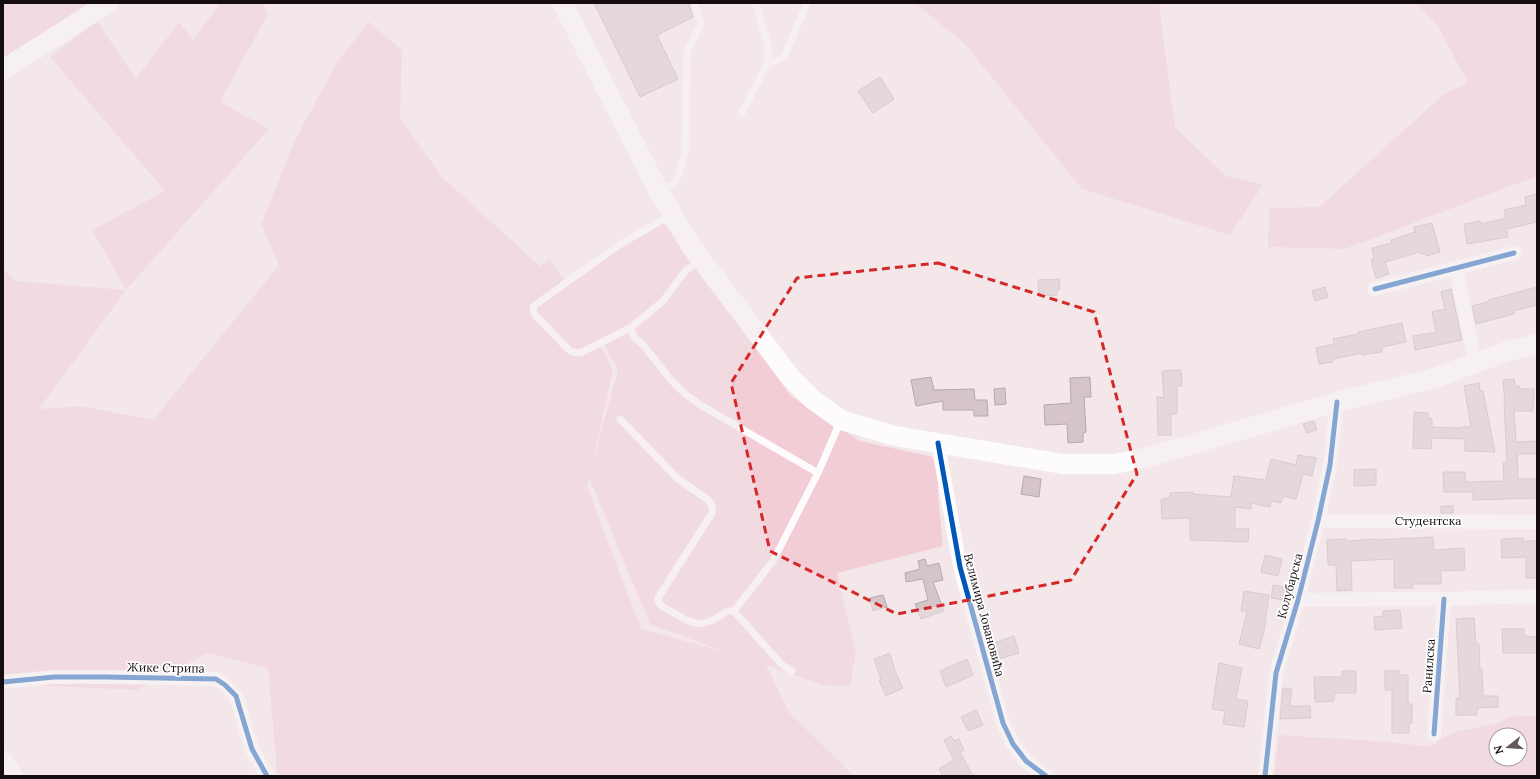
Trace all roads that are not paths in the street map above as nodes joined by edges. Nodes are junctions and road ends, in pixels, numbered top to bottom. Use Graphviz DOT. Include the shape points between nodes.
graph roads {
  1 [pos="108,3"];
  2 [pos="562,3"];
  3 [pos="694,3"];
  4 [pos="756,3"];
  5 [pos="808,3"];
  6 [pos="768,62"];
  7 [pos="3,70"];
  8 [pos="742,113"];
  9 [pos="659,192"];
  10 [pos="672,214"];
  11 [pos="1514,253"];
  12 [pos="702,260"];
  13 [pos="1456,268"];
  14 [pos="1375,289"];
  15 [pos="630,328"];
  16 [pos="1537,344"];
  17 [pos="1476,363"];
  18 [pos="1337,402"];
  19 [pos="620,419"];
  20 [pos="841,420"];
  21 [pos="938,443"];
  22 [pos="818,473"];
  23 [pos="1318,521"];
  24 [pos="1537,522"];
  25 [pos="1537,596"];
  26 [pos="1444,599"];
  27 [pos="1298,600"];
  28 [pos="734,611"];
  29 [pos="792,671"];
  30 [pos="3,682"];
  31 [pos="1434,734"];
  32 [pos="3,757"];
  33 [pos="16,776"];
  34 [pos="267,776"];
  35 [pos="1046,776"];
  36 [pos="1265,776"];
  1 -- 7 [label="main road"];
  2 -- 9 [label="main road"];
  3 -- 9 [label="lane" via="701,24 687,52 685,153 676,182"];
  4 -- 6 [label="lane" via="768,46"];
  5 -- 6 [label="lane" via="784,57"];
  6 -- 8 [label="lane"];
  9 -- 10 [label="main road"];
  10 -- 12 [label="main road"];
  10 -- 15 [label="lane" via="619,245 533,308 536,315 567,348 577,354"];
  11 -- 13 [label="street"];
  12 -- 15 [label="lane" via="686,270 663,301"];
  12 -- 20 [label="main road" via="791,378 812,399"];
  13 -- 14 [label="street"];
  13 -- 17 [label="street"];
  15 -- 22 [label="lane" via="635,338 685,394"];
  16 -- 17 [label="main road"];
  17 -- 18 [label="main road" via="1431,379"];
  18 -- 21 [label="main road" via="1145,458 1114,464 1063,464"];
  18 -- 23 [label="street, Колубарска" via="1330,465"];
  19 -- 28 [label="lane" via="678,479 711,502 713,507 712,513 658,598 659,603 694,623 705,624 727,611"];
  20 -- 21 [label="main road" via="895,436"];
  20 -- 22 [label="lane"];
  21 -- 35 [label="street, Велимира Јовановића" via="960,567 1003,723 1013,744 1026,761"];
  22 -- 28 [label="lane" via="773,561"];
  23 -- 24 [label="street, Студентска"];
  23 -- 27 [label="street, Колубарска"];
  25 -- 26 [label="street"];
  26 -- 27 [label="street"];
  26 -- 31 [label="street, Ранилска"];
  27 -- 36 [label="street, Колубарска" via="1276,673"];
  28 -- 29 [label="lane" via="782,665"];
  30 -- 34 [label="street, Жике Стрипа" via="62,677 216,679 236,696 252,749"];
  32 -- 33 [label="street"];
}
